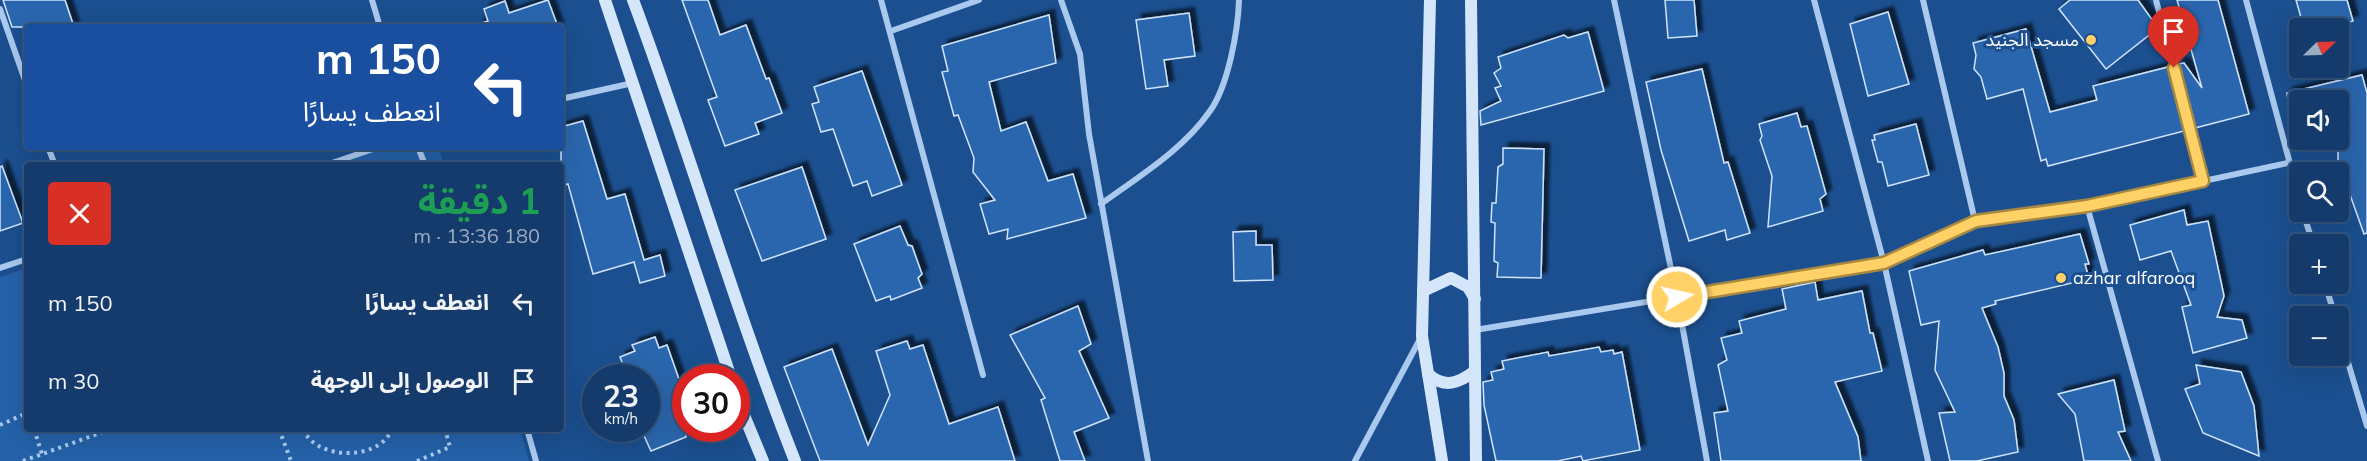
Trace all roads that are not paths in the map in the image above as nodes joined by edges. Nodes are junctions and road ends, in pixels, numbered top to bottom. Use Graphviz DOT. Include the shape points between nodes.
graph roads {
  1 [pos="372,0"];
  2 [pos="605,0"];
  3 [pos="633,0"];
  4 [pos="881,0"];
  5 [pos="979,0"];
  6 [pos="1061,0"];
  7 [pos="1239,0"];
  8 [pos="1430,0"];
  9 [pos="1471,0"];
  10 [pos="1614,0"];
  11 [pos="1814,0"];
  12 [pos="1923,0"];
  13 [pos="2156,0"];
  14 [pos="2246,0"];
  15 [pos="0,9"];
  16 [pos="379,24"];
  17 [pos="891,31"];
  18 [pos="24,77"];
  19 [pos="634,82"];
  20 [pos="564,98"];
  21 [pos="370,150"];
  22 [pos="335,162"];
  23 [pos="2288,163"];
  24 [pos="2289,166"];
  25 [pos="2203,181"];
  26 [pos="1101,204"];
  27 [pos="2087,206"];
  28 [pos="1976,221"];
  29 [pos="24,260"];
  30 [pos="1884,263"];
  31 [pos="0,268"];
  32 [pos="1423,291"];
  33 [pos="1677,297"];
  34 [pos="1475,299"];
  35 [pos="1475,330"];
  36 [pos="1422,336"];
  37 [pos="726,364"];
  38 [pos="2349,366"];
  39 [pos="1475,371"];
  40 [pos="1428,374"];
  41 [pos="983,375"];
  42 [pos="2367,426"];
  43 [pos="750,428"];
  44 [pos="528,432"];
  45 [pos="536,461"];
  46 [pos="764,461"];
  47 [pos="795,461"];
  48 [pos="1148,461"];
  49 [pos="1354,461"];
  50 [pos="1442,461"];
  51 [pos="1476,461"];
  52 [pos="1707,461"];
  53 [pos="1928,461"];
  54 [pos="2158,461"];
  1 -- 16 [label="street"];
  2 -- 19 [label="street"];
  3 -- 47 [label="street"];
  4 -- 17 [label="street"];
  5 -- 17 [label="street"];
  6 -- 26 [label="street" via="1080,54"];
  7 -- 26 [label="street" via="1230,61 1211,110 1172,152"];
  8 -- 32 [label="street"];
  9 -- 34 [label="street"];
  10 -- 33 [label="street"];
  11 -- 30 [label="street"];
  12 -- 28 [label="street"];
  13 -- 25 [label="street"];
  14 -- 23 [label="street"];
  15 -- 18 [label="street"];
  17 -- 41 [label="street"];
  19 -- 20 [label="street"];
  19 -- 37 [label="street"];
  21 -- 22 [label="street"];
  23 -- 24 [label="street"];
  23 -- 25 [label="street"];
  25 -- 27 [label="street"];
  26 -- 48 [label="street"];
  27 -- 28 [label="street"];
  27 -- 54 [label="street"];
  28 -- 30 [label="street"];
  29 -- 31 [label="street"];
  30 -- 33 [label="street"];
  30 -- 53 [label="street"];
  32 -- 34 [label="street" via="1451,278 1468,287"];
  32 -- 36 [label="street"];
  33 -- 35 [label="street"];
  33 -- 52 [label="street"];
  34 -- 35 [label="street"];
  35 -- 39 [label="street"];
  36 -- 40 [label="street"];
  36 -- 49 [label="street"];
  38 -- 42 [label="street"];
  39 -- 40 [label="street" via="1446,384 1436,382"];
  39 -- 51 [label="street"];
  40 -- 50 [label="street"];
  43 -- 46 [label="street"];
  44 -- 45 [label="street"];
}
